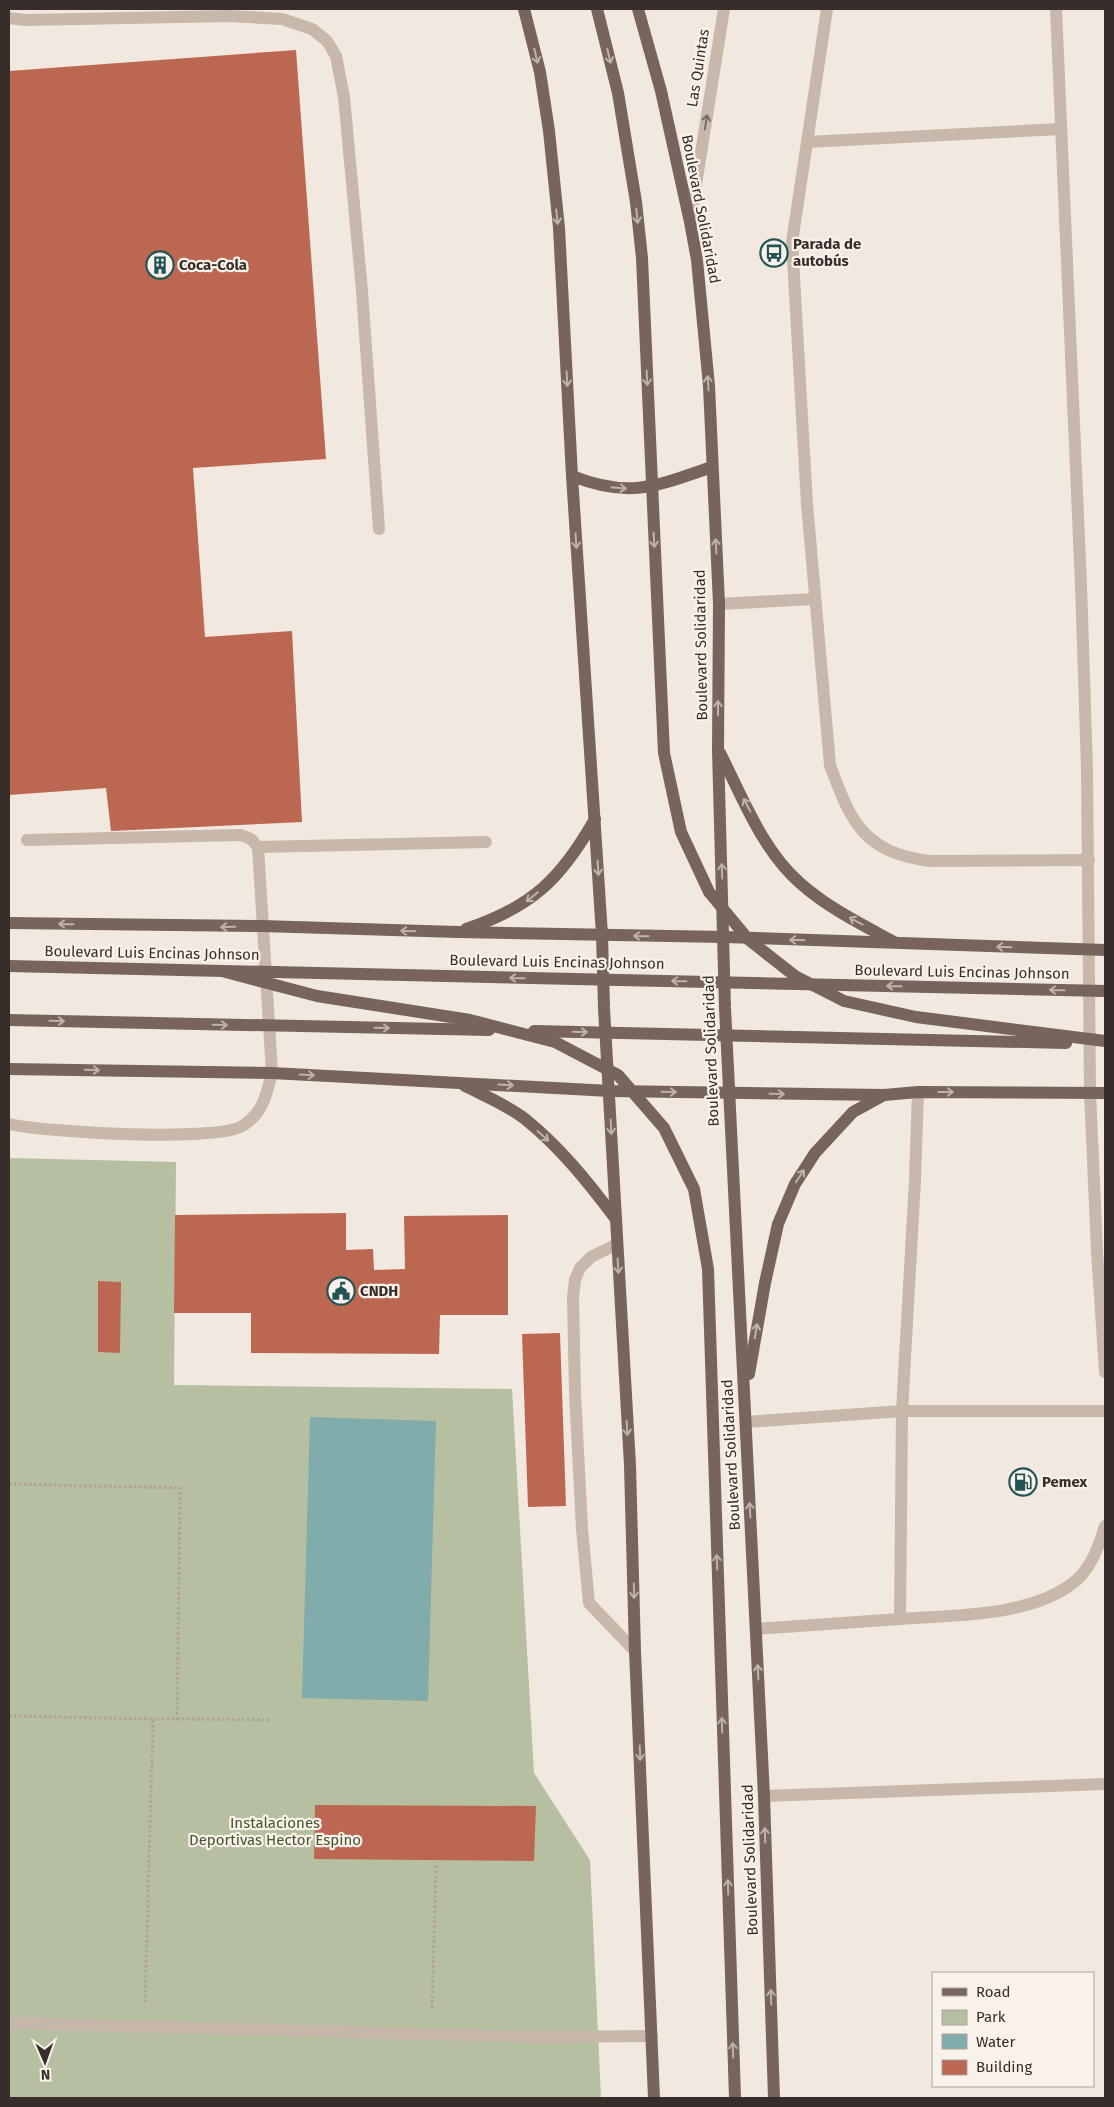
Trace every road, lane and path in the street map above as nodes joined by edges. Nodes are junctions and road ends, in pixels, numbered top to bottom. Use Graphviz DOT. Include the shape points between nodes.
graph roads {
  1 [pos="524,9"];
  2 [pos="596,9"];
  3 [pos="638,9"];
  4 [pos="724,9"];
  5 [pos="827,9"];
  6 [pos="1056,9"];
  7 [pos="9,18"];
  8 [pos="1061,129"];
  9 [pos="807,142"];
  10 [pos="690,222"];
  11 [pos="712,467"];
  12 [pos="572,476"];
  13 [pos="380,529"];
  14 [pos="814,599"];
  15 [pos="718,604"];
  16 [pos="718,750"];
  17 [pos="595,819"];
  18 [pos="27,840"];
  19 [pos="486,842"];
  20 [pos="258,847"];
  21 [pos="1088,860"];
  22 [pos="9,923"];
  23 [pos="262,926"];
  24 [pos="457,932"];
  25 [pos="602,935"];
  26 [pos="724,937"];
  27 [pos="899,944"];
  28 [pos="1088,950"];
  29 [pos="1105,950"];
  30 [pos="9,966"];
  31 [pos="222,971"];
  32 [pos="1105,991"];
  33 [pos="9,1020"];
  34 [pos="1105,1042"];
  35 [pos="9,1069"];
  36 [pos="272,1073"];
  37 [pos="458,1083"];
  38 [pos="610,1091"];
  39 [pos="918,1092"];
  40 [pos="1090,1092"];
  41 [pos="729,1093"];
  42 [pos="1105,1093"];
  43 [pos="884,1095"];
  44 [pos="9,1124"];
  45 [pos="615,1218"];
  46 [pos="617,1244"];
  47 [pos="1105,1372"];
  48 [pos="745,1397"];
  49 [pos="902,1411"];
  50 [pos="1105,1411"];
  51 [pos="746,1422"];
  52 [pos="9,1484"];
  53 [pos="1105,1526"];
  54 [pos="900,1619"];
  55 [pos="756,1629"];
  56 [pos="635,1650"];
  57 [pos="9,1716"];
  58 [pos="153,1719"];
  59 [pos="177,1719"];
  60 [pos="270,1720"];
  61 [pos="1105,1784"];
  62 [pos="764,1796"];
  63 [pos="436,1864"];
  64 [pos="9,2023"];
  65 [pos="144,2026"];
  66 [pos="431,2034"];
  67 [pos="652,2036"];
  68 [pos="654,2098"];
  69 [pos="735,2098"];
  70 [pos="774,2098"];
  1 -- 12 [label="main road, one-way" via="540,72 559,228"];
  2 -- 34 [label="main road, one-way, bridge" via="618,93 642,258 664,753 682,832 709,892 748,939 795,976 844,1001 916,1017"];
  3 -- 10 [label="main road, Boulevard Solidaridad" via="662,91"];
  10 -- 4 [label="street, Las Quintas, one-way"];
  5 -- 9 [label="street"];
  6 -- 8 [label="street"];
  7 -- 13 [label="street" via="230,16 282,19 312,29 326,41 336,56 344,97"];
  8 -- 9 [label="street"];
  8 -- 21 [label="street" via="1081,585"];
  9 -- 14 [label="street" via="792,242"];
  11 -- 10 [label="main road, Boulevard Solidaridad, one-way" via="704,326"];
  12 -- 11 [label="main road, one-way" via="595,485 646,488"];
  15 -- 11 [label="main road, Boulevard Solidaridad, one-way"];
  12 -- 17 [label="main road, one-way"];
  14 -- 15 [label="street"];
  14 -- 21 [label="street" via="830,765 842,799 859,827 881,848 905,858 930,861"];
  16 -- 15 [label="main road, Boulevard Solidaridad, one-way"];
  26 -- 16 [label="main road, Boulevard Solidaridad, one-way"];
  27 -- 16 [label="main road, one-way" via="847,917 798,882 762,834"];
  17 -- 24 [label="main road, one-way" via="577,852 553,880 524,903 492,921"];
  17 -- 25 [label="main road, one-way"];
  18 -- 20 [label="street" via="241,835"];
  19 -- 20 [label="street"];
  20 -- 23 [label="street"];
  21 -- 28 [label="street"];
  23 -- 22 [label="main road, one-way"];
  24 -- 23 [label="main road, one-way"];
  23 -- 36 [label="street"];
  24 -- 25 [label="main road"];
  26 -- 25 [label="main road, one-way"];
  25 -- 38 [label="main road"];
  27 -- 26 [label="main road, one-way"];
  26 -- 41 [label="main road, Boulevard Solidaridad"];
  28 -- 27 [label="main road, one-way"];
  28 -- 29 [label="main road"];
  28 -- 40 [label="street"];
  30 -- 31 [label="main road, Boulevard Luis Encinas Johnson, bridge"];
  32 -- 31 [label="main road, Boulevard Luis Encinas Johnson, one-way, bridge"];
  69 -- 31 [label="main road, one-way, bridge" via="708,1269 694,1189 664,1128 618,1075 555,1042 470,1020 317,996"];
  33 -- 34 [label="main road, one-way, bridge"];
  35 -- 36 [label="main road, one-way"];
  36 -- 37 [label="main road, one-way"];
  36 -- 44 [label="street" via="264,1105 254,1116 243,1126 213,1133 131,1134"];
  37 -- 38 [label="main road, one-way"];
  37 -- 45 [label="main road, one-way" via="524,1118 556,1146"];
  38 -- 41 [label="main road, one-way"];
  38 -- 45 [label="main road, one-way"];
  39 -- 40 [label="main road, one-way"];
  39 -- 43 [label="main road"];
  39 -- 49 [label="street"];
  40 -- 42 [label="main road"];
  40 -- 47 [label="street"];
  41 -- 43 [label="main road, one-way"];
  41 -- 48 [label="main road, Boulevard Solidaridad"];
  48 -- 43 [label="main road, one-way" via="778,1224 795,1184 815,1153 853,1112"];
  45 -- 46 [label="main road"];
  46 -- 56 [label="main road, one-way" via="630,1475"];
  46 -- 56 [label="street" via="591,1257 580,1268 575,1280 575,1393 583,1547 590,1603"];
  48 -- 51 [label="main road, Boulevard Solidaridad"];
  49 -- 50 [label="street"];
  49 -- 51 [label="street"];
  49 -- 54 [label="street"];
  55 -- 51 [label="main road, Boulevard Solidaridad, one-way"];
  52 -- 59 [label="path" via="180,1488"];
  53 -- 54 [label="street" via="1098,1550 1086,1571 1069,1586 1045,1599 970,1614"];
  54 -- 55 [label="street"];
  62 -- 55 [label="main road, Boulevard Solidaridad, one-way"];
  56 -- 67 [label="main road, one-way"];
  57 -- 58 [label="path"];
  58 -- 59 [label="path"];
  58 -- 65 [label="path"];
  59 -- 60 [label="path"];
  61 -- 62 [label="street"];
  70 -- 62 [label="main road, Boulevard Solidaridad, one-way"];
  63 -- 66 [label="path"];
  64 -- 65 [label="street"];
  65 -- 66 [label="street"];
  66 -- 67 [label="street"];
  67 -- 68 [label="main road"];
}
